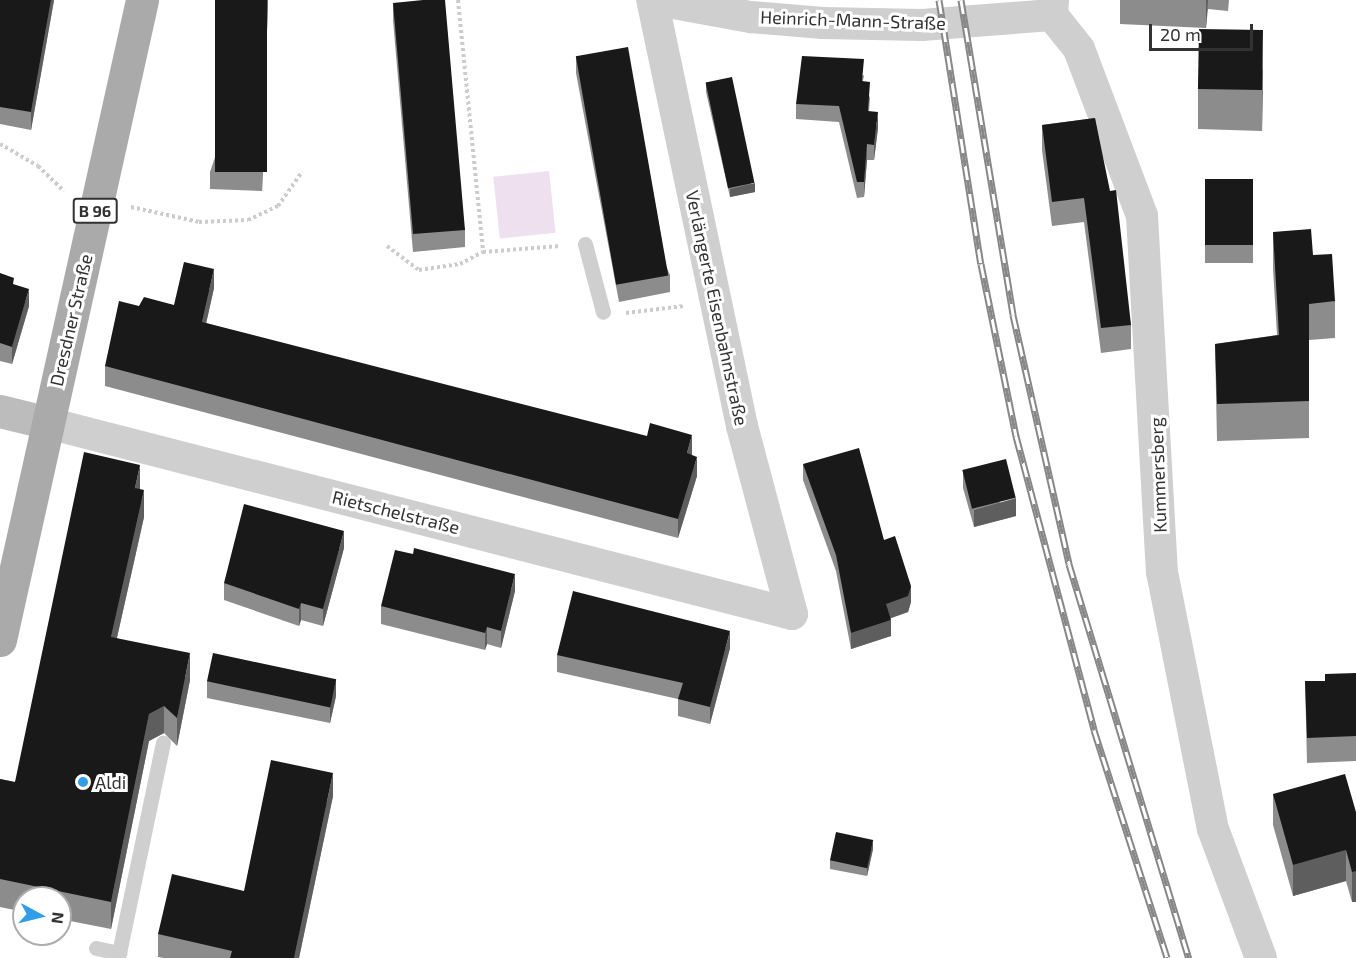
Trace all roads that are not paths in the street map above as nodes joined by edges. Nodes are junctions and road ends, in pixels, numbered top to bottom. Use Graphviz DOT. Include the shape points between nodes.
graph roads {
  1 [pos="142,0"];
  2 [pos="652,0"];
  3 [pos="657,0"];
  4 [pos="1052,8"];
  5 [pos="585,244"];
  6 [pos="603,312"];
  7 [pos="0,411"];
  8 [pos="48,423"];
  9 [pos="792,614"];
  10 [pos="0,640"];
  11 [pos="163,743"];
  12 [pos="96,948"];
  13 [pos="1260,958"];
  1 -- 8 [label="main road, Dresdner Straße / B 96"];
  2 -- 9 [label="street, Verlängerte Eisenbahnstraße" via="742,426"];
  3 -- 4 [label="street, Heinrich-Mann-Straße" via="751,17 921,26"];
  4 -- 13 [label="street, Kummersberg" via="1079,49 1142,216 1162,572 1213,829"];
  5 -- 6 [label="lane"];
  7 -- 8 [label="main road, Rietschelstraße"];
  8 -- 9 [label="street, Rietschelstraße"];
  8 -- 10 [label="main road, Dresdner Straße / B 96"];
  11 -- 12 [label="lane" via="119,953"];
}
